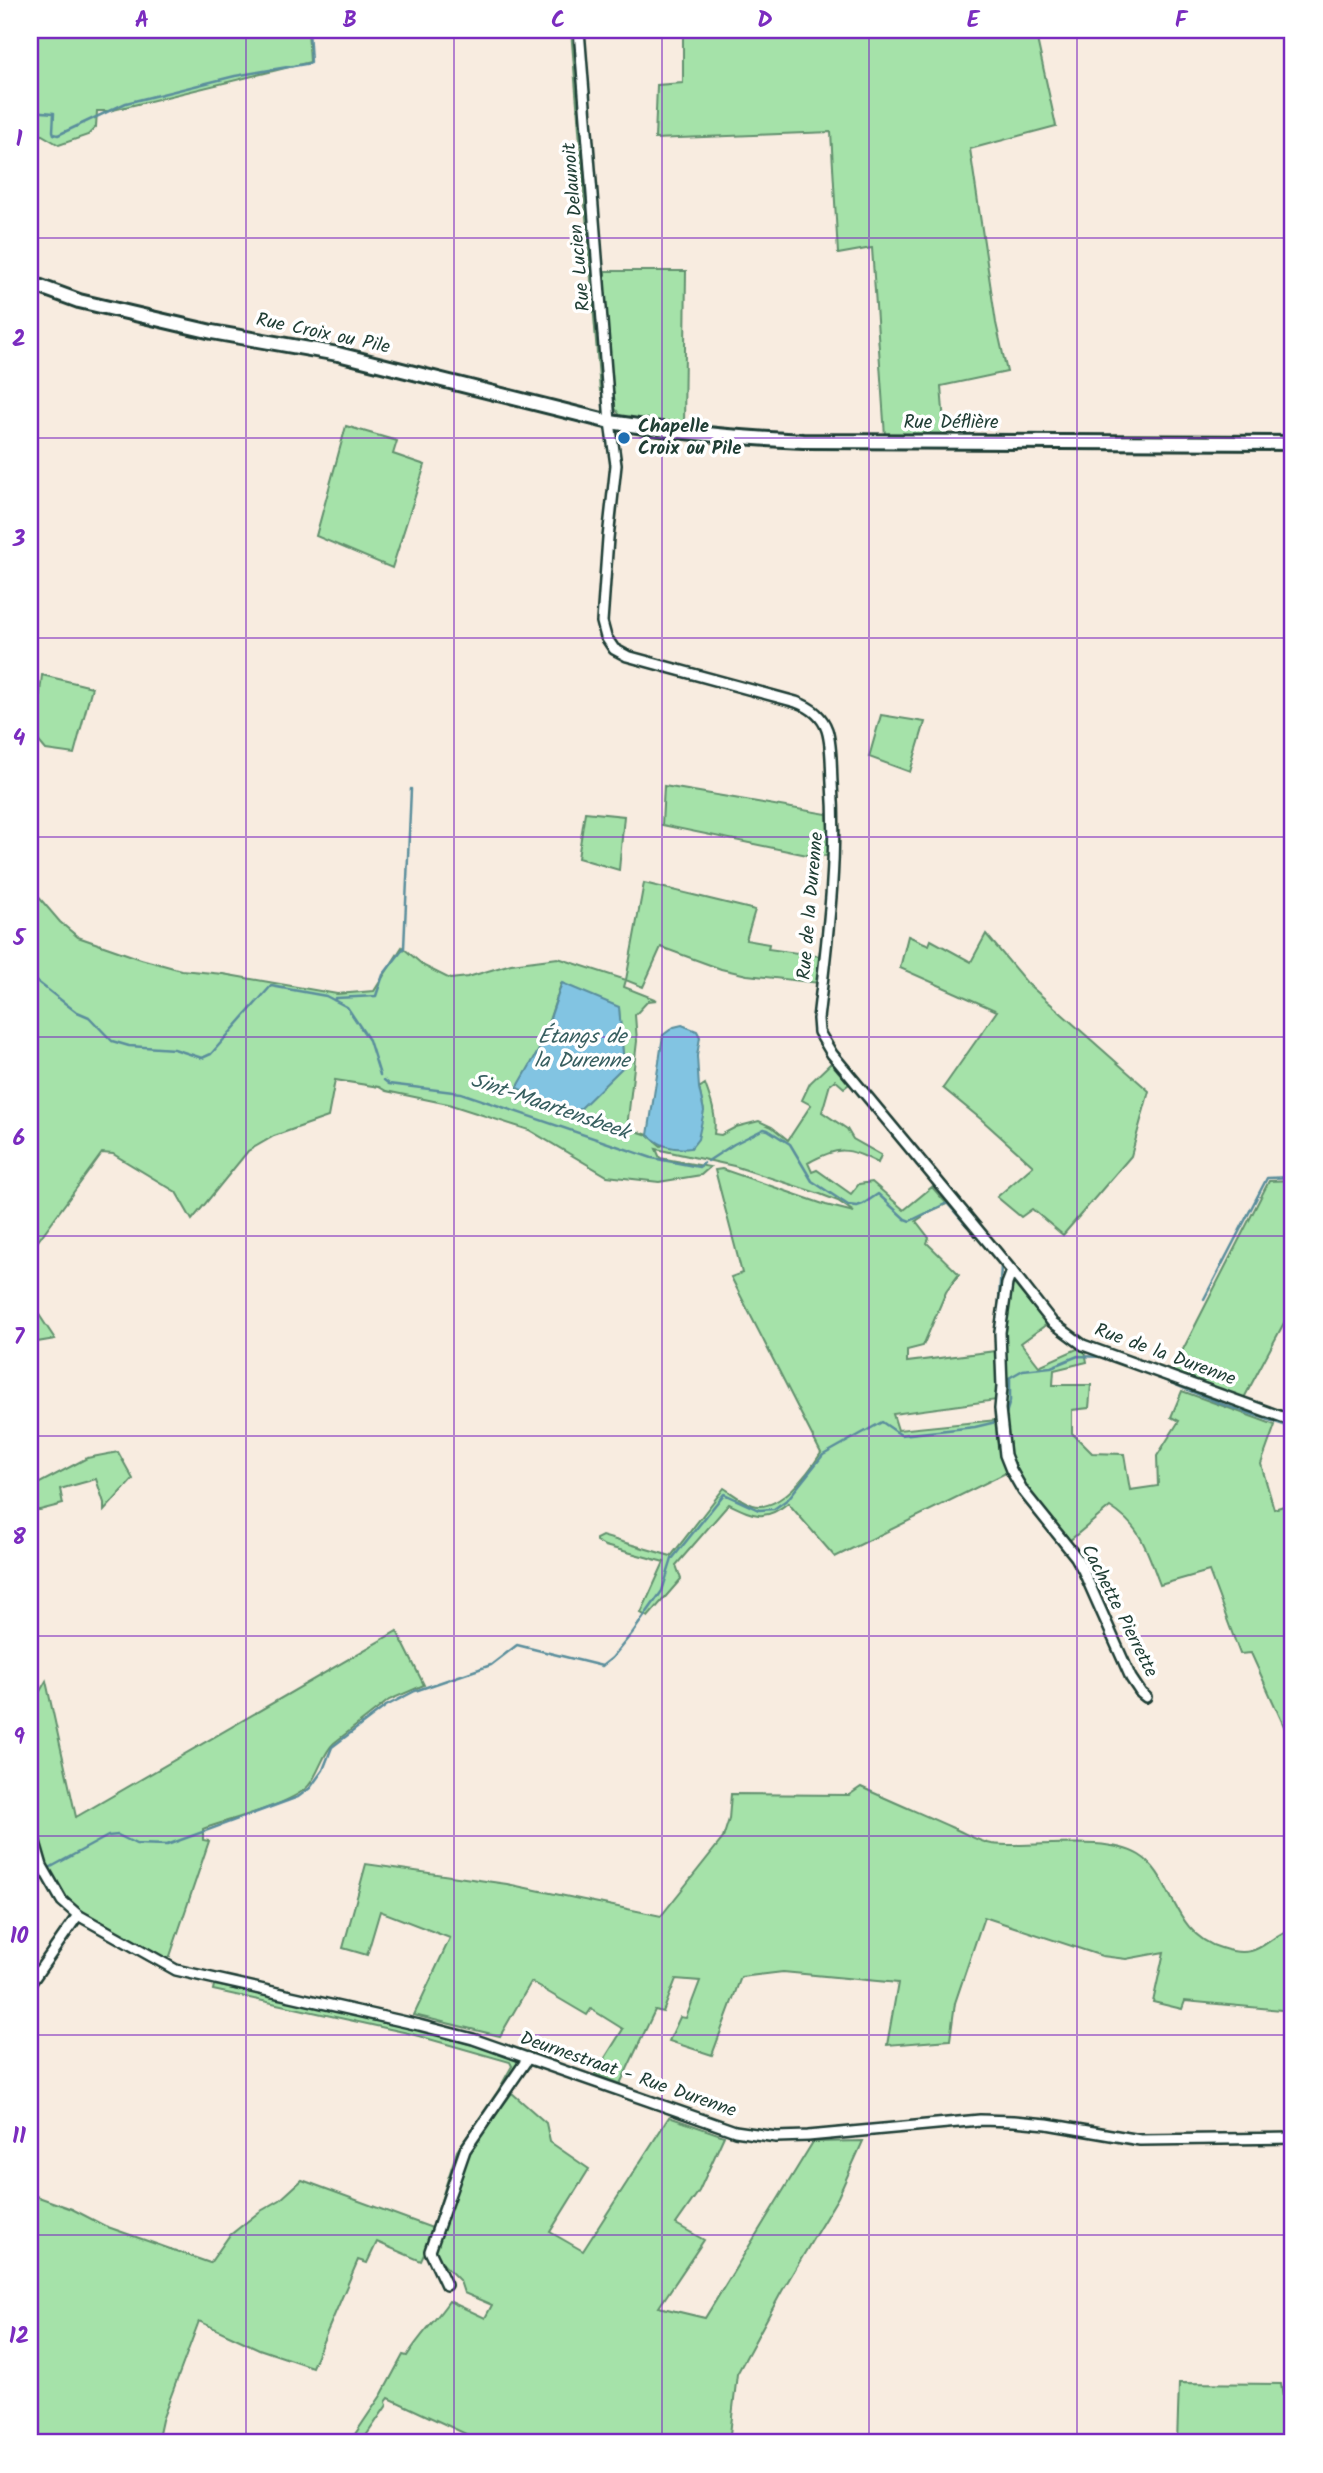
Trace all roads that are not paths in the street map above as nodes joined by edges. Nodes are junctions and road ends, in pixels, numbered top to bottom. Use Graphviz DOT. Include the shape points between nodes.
graph roads {
  1 [pos="579,30"];
  2 [pos="30,283"];
  3 [pos="610,422"];
  4 [pos="1293,443"];
  5 [pos="1012,1270"];
  6 [pos="1293,1421"];
  7 [pos="1146,1697"];
  8 [pos="30,1825"];
  9 [pos="78,1915"];
  10 [pos="30,1984"];
  11 [pos="528,2058"];
  12 [pos="1293,2138"];
  13 [pos="446,2286"];
  1 -- 3 [label="street, Rue Lucien Delaunoit"];
  2 -- 3 [label="street, Rue Croix ou Pile" via="90,304 351,357"];
  3 -- 4 [label="street, Rue Déflière" via="803,441"];
  3 -- 5 [label="street, Rue de la Durenne" via="616,465 602,622 606,637 614,649 627,656 796,702 819,716 827,729 836,828 819,1032 832,1054"];
  5 -- 6 [label="street, Rue de la Durenne" via="1052,1322 1083,1345"];
  5 -- 7 [label="street, Cachette Pierrette" via="1000,1332 1000,1409 1011,1470 1076,1557 1131,1678"];
  8 -- 9 [label="street, Deurnestraat - Rue Durenne" via="49,1880"];
  9 -- 10 [label="street"];
  9 -- 11 [label="street, Deurnestraat - Rue Durenne" via="176,1970 419,2025"];
  11 -- 12 [label="street, Deurnestraat - Rue Durenne" via="756,2136 808,2136 980,2120 1047,2124 1140,2140"];
  11 -- 13 [label="street" via="472,2138 456,2173 430,2250"];
}
